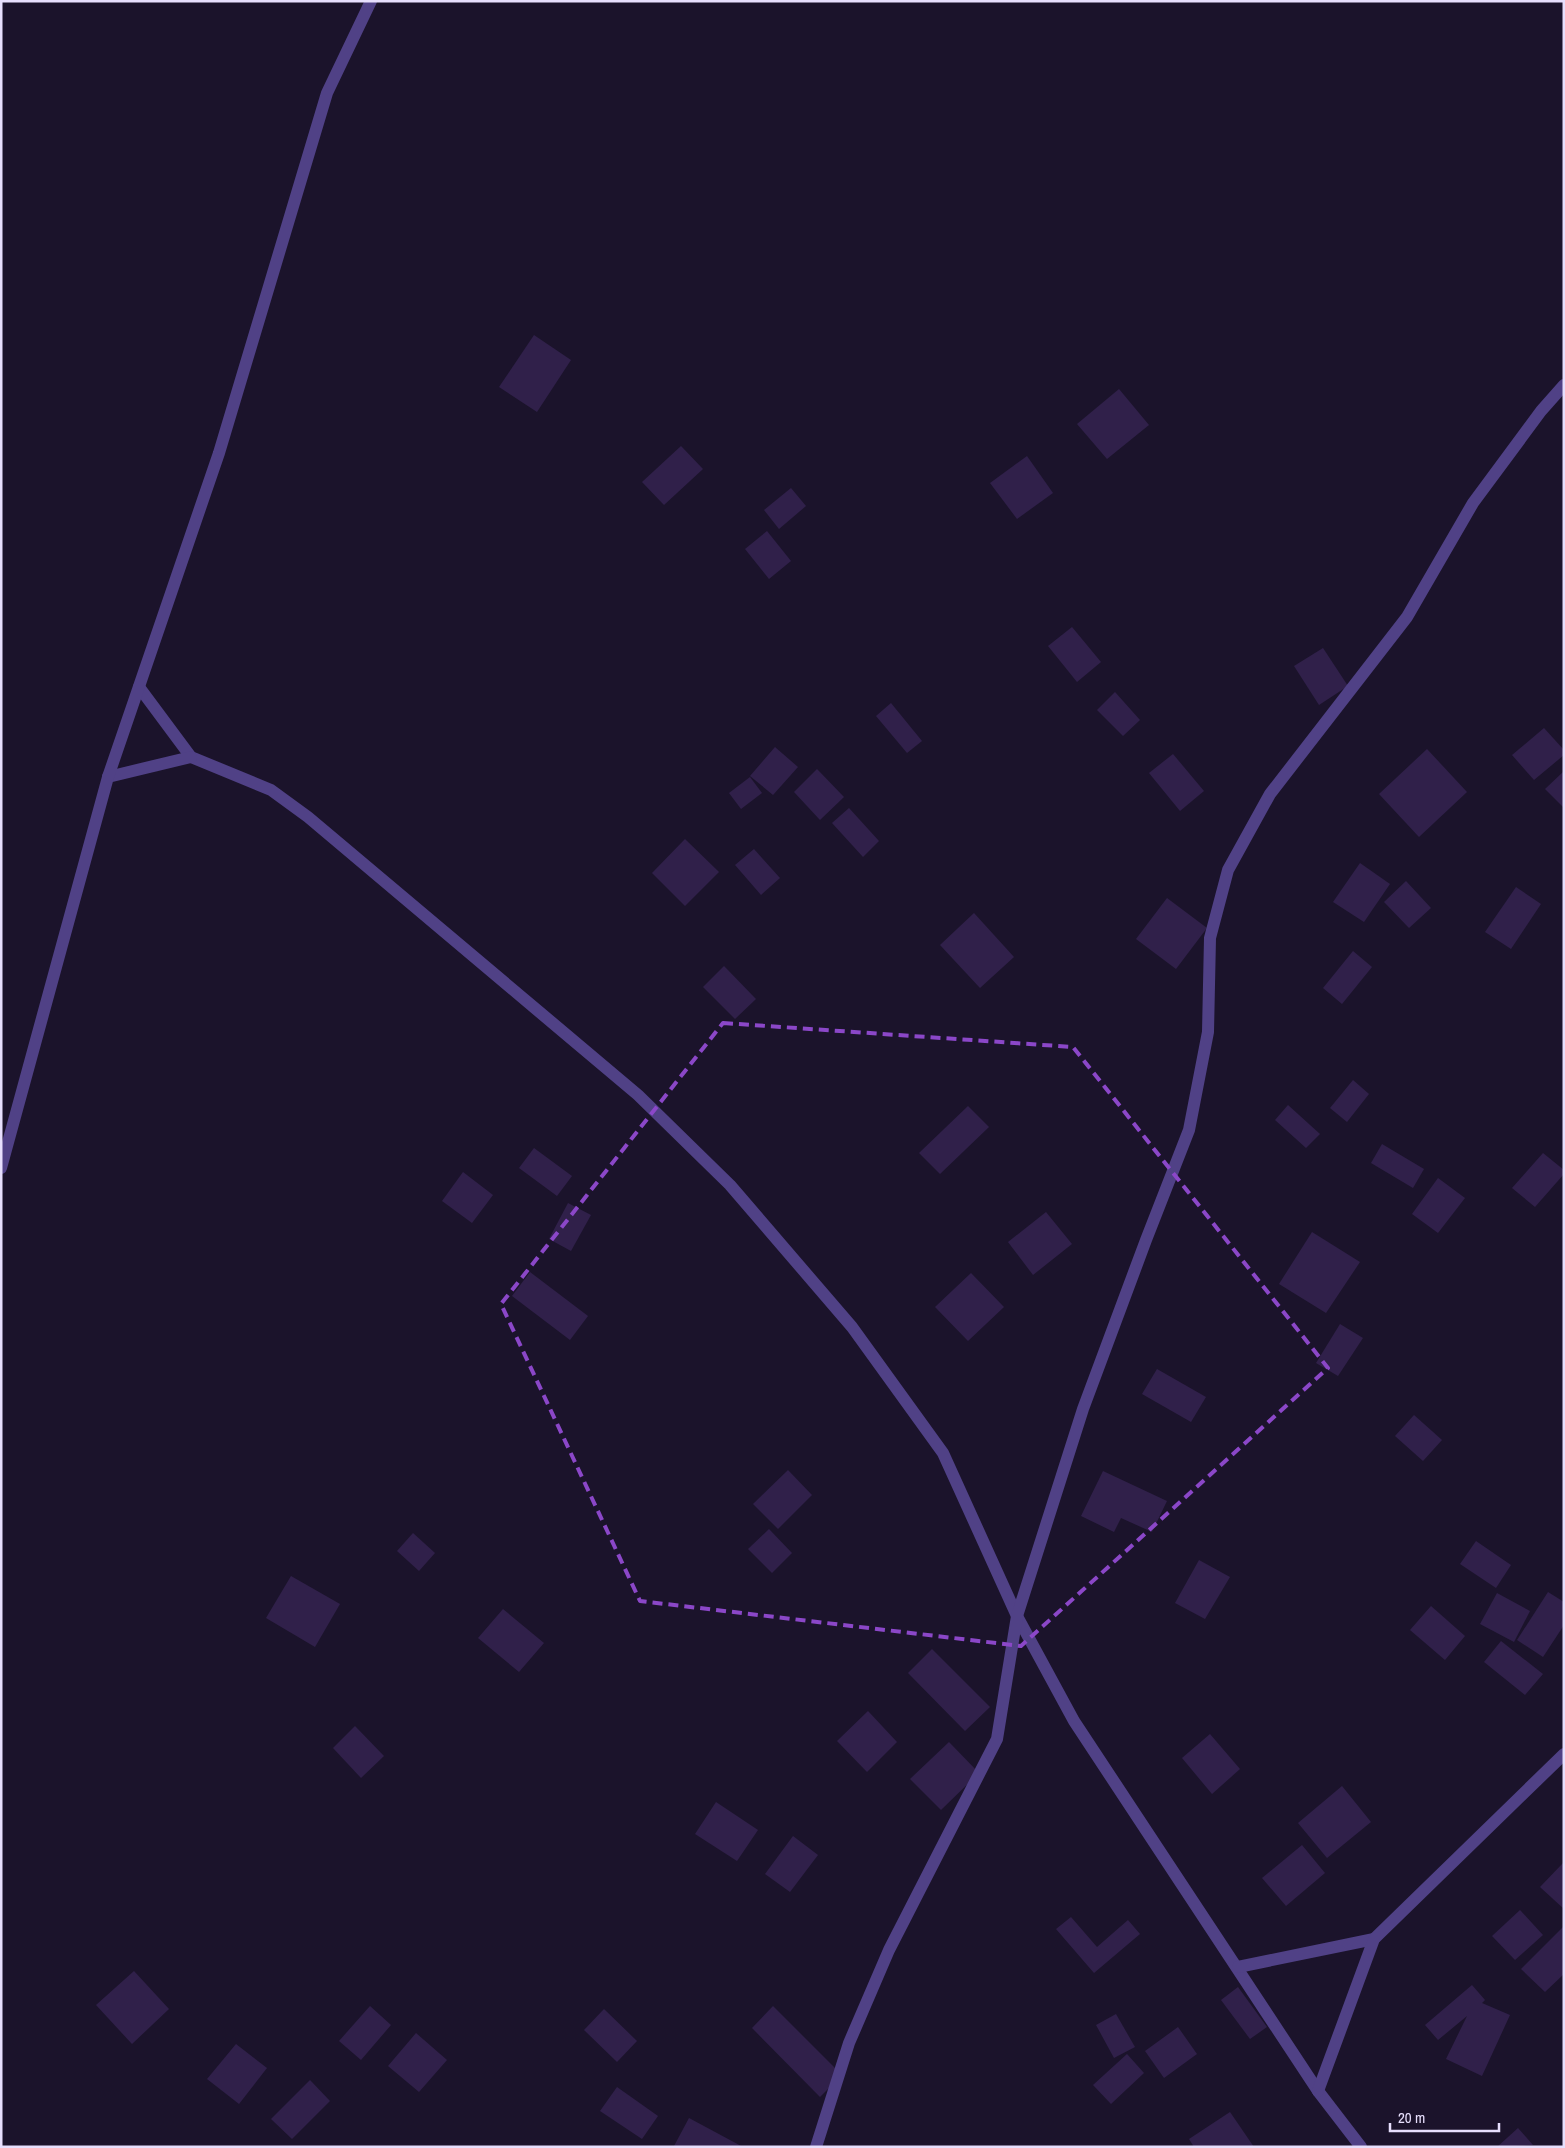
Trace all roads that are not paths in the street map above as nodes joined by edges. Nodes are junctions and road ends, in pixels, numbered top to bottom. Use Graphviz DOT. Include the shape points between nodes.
graph roads {
  1 [pos="371,1"];
  2 [pos="1564,385"];
  3 [pos="138,687"];
  4 [pos="191,758"];
  5 [pos="108,777"];
  6 [pos="1,1168"];
  7 [pos="1017,1616"];
  8 [pos="1564,1754"];
  9 [pos="1374,1939"];
  10 [pos="1238,1967"];
  11 [pos="1318,2091"];
  12 [pos="816,2147"];
  13 [pos="1361,2147"];
  1 -- 3 [label="street" via="327,93 219,453"];
  2 -- 7 [label="street" via="1473,503 1407,617 1270,794 1228,870 1210,938 1208,1032 1189,1130 1083,1409"];
  3 -- 4 [label="street"];
  3 -- 5 [label="street"];
  4 -- 5 [label="street"];
  4 -- 7 [label="street" via="271,790 308,817 638,1095 730,1185 852,1327 943,1453"];
  5 -- 6 [label="street"];
  7 -- 10 [label="street" via="1074,1721"];
  7 -- 12 [label="street" via="997,1739 889,1950 849,2043"];
  8 -- 9 [label="street"];
  9 -- 10 [label="street"];
  9 -- 11 [label="street"];
  10 -- 11 [label="street"];
  11 -- 13 [label="street"];
}
